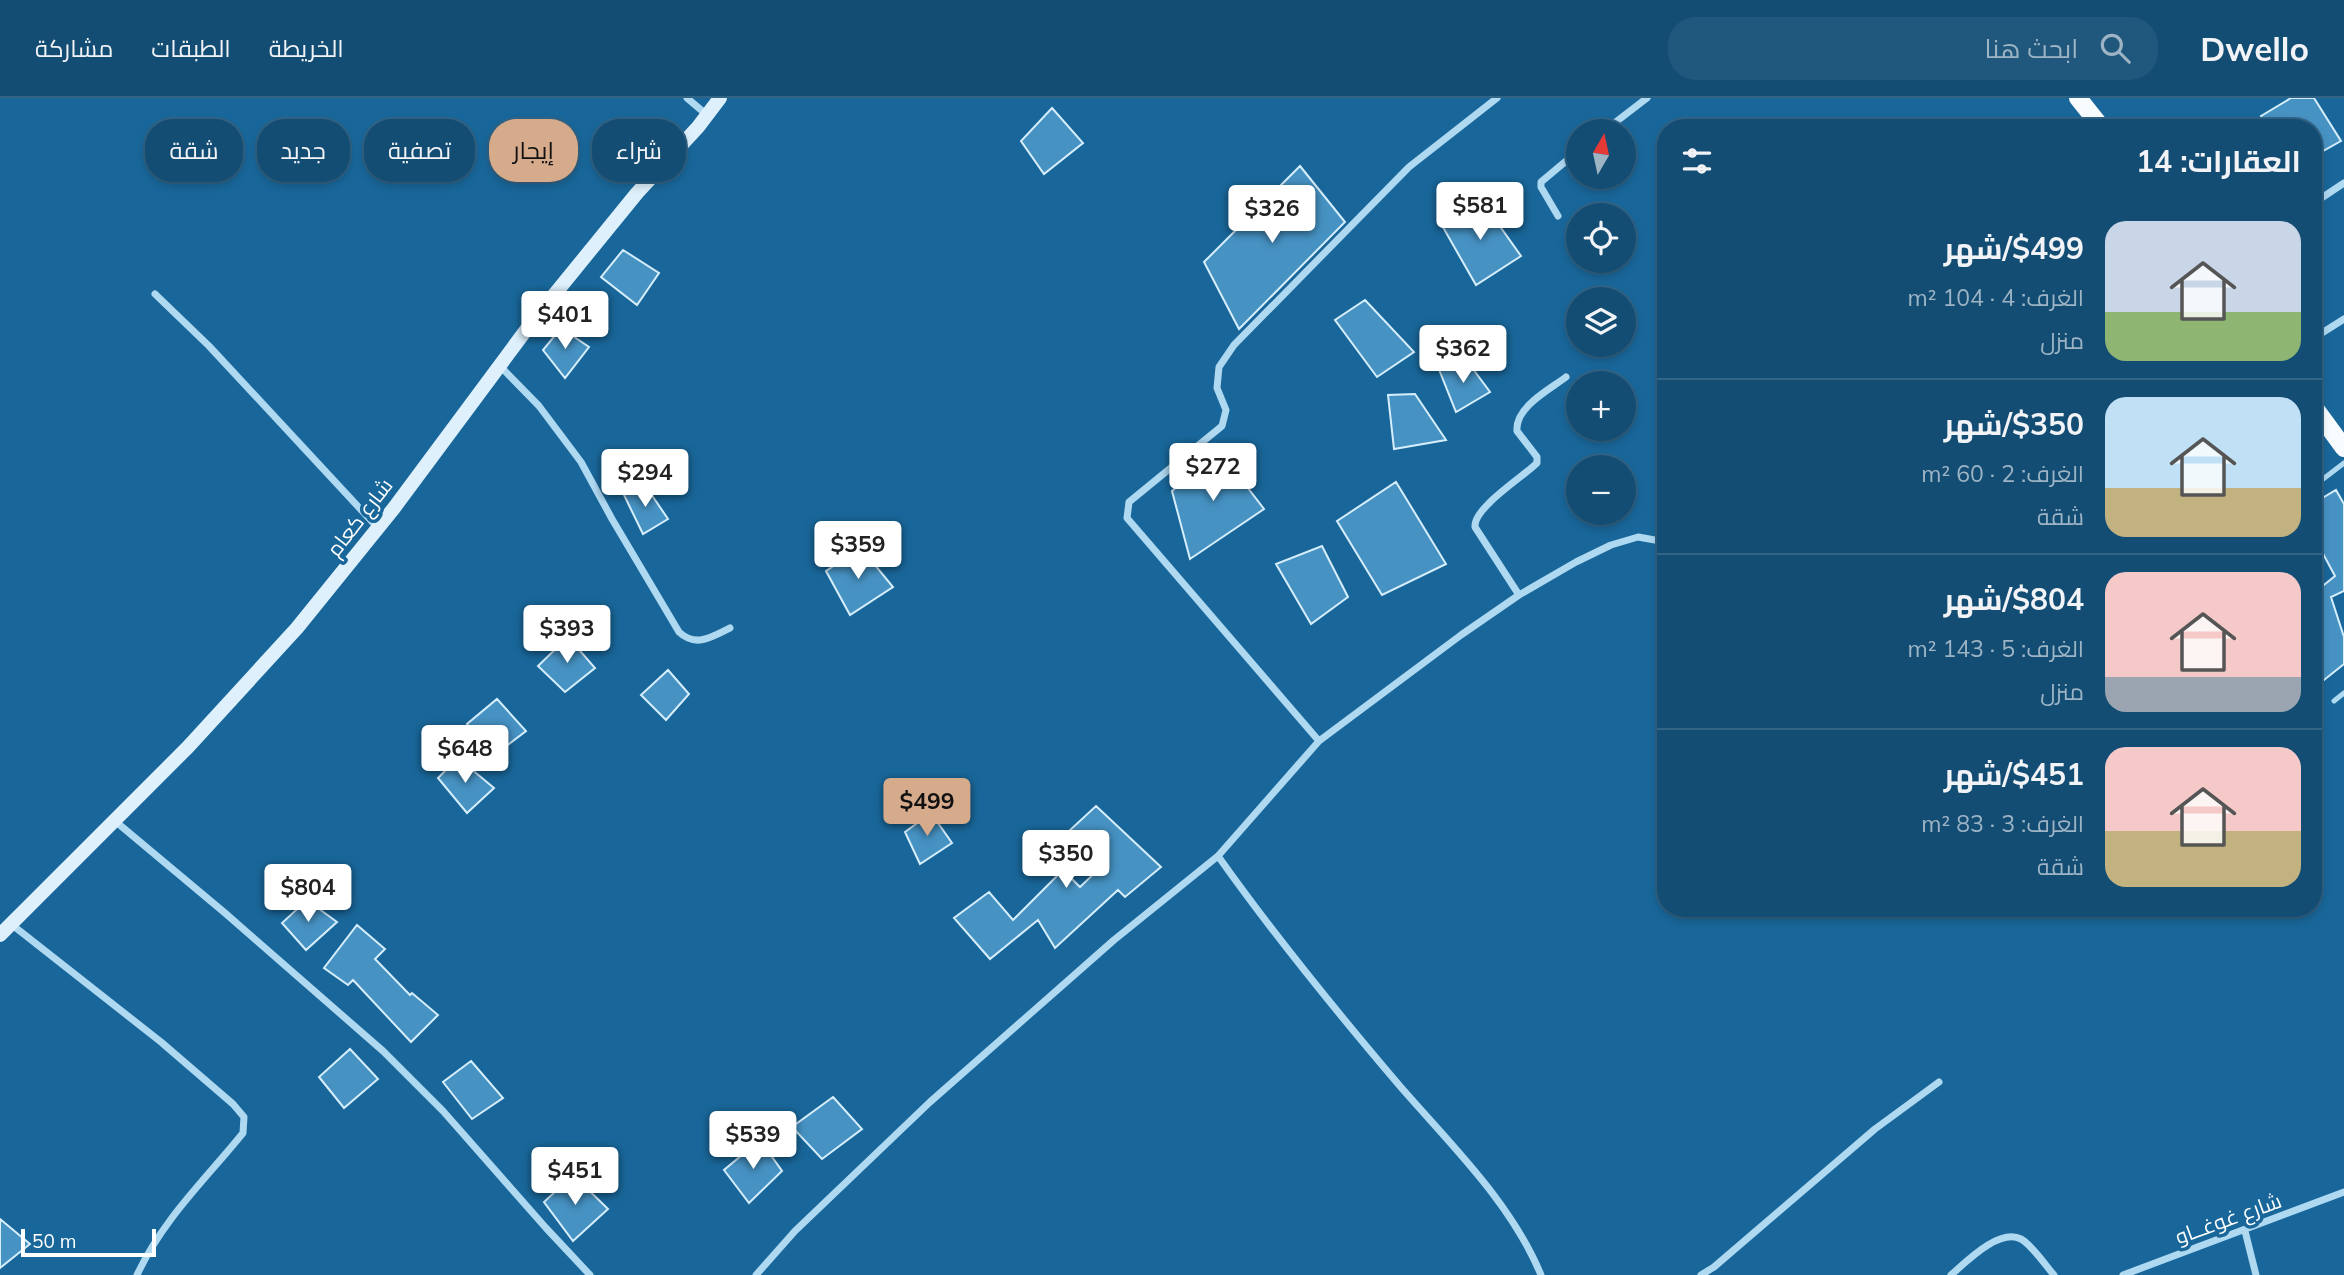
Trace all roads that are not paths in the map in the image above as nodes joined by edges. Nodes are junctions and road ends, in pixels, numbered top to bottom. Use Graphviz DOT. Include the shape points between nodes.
graph roads {
  1 [pos="687,98"];
  2 [pos="720,98"];
  3 [pos="1497,98"];
  4 [pos="1647,98"];
  5 [pos="2078,98"];
  6 [pos="707,115"];
  7 [pos="1620,119"];
  8 [pos="2095,119"];
  9 [pos="1566,161"];
  10 [pos="2344,183"];
  11 [pos="2322,198"];
  12 [pos="1558,216"];
  13 [pos="155,294"];
  14 [pos="2344,319"];
  15 [pos="2322,333"];
  16 [pos="499,366"];
  17 [pos="1566,377"];
  18 [pos="2322,418"];
  19 [pos="2344,448"];
  20 [pos="2344,463"];
  21 [pos="2322,480"];
  22 [pos="378,528"];
  23 [pos="1657,540"];
  24 [pos="1519,594"];
  25 [pos="730,628"];
  26 [pos="2344,693"];
  27 [pos="2334,701"];
  28 [pos="1319,741"];
  29 [pos="115,821"];
  30 [pos="1218,856"];
  31 [pos="11,924"];
  32 [pos="0,935"];
  33 [pos="1939,1082"];
  34 [pos="2344,1192"];
  35 [pos="2245,1230"];
  36 [pos="137,1275"];
  37 [pos="590,1275"];
  38 [pos="756,1275"];
  39 [pos="1541,1275"];
  40 [pos="1701,1275"];
  41 [pos="1951,1275"];
  42 [pos="2054,1275"];
  43 [pos="2123,1275"];
  44 [pos="2256,1275"];
  1 -- 6 [label="street"];
  2 -- 6 [label="street, شارع كعام"];
  3 -- 28 [label="street" via="1409,167 1234,345 1219,368 1217,388 1226,410 1222,426 1129,502 1127,518"];
  4 -- 7 [label="street"];
  5 -- 8 [label="main road"];
  6 -- 16 [label="street, شارع كعام" via="637,193"];
  9 -- 12 [label="street" via="1541,182"];
  10 -- 11 [label="street"];
  13 -- 22 [label="street" via="244,382"];
  14 -- 15 [label="street"];
  16 -- 22 [label="street, شارع كعام"];
  16 -- 25 [label="street" via="539,406 581,462 679,632 704,641"];
  17 -- 24 [label="street" via="1531,403 1518,422 1517,431 1537,463 1474,522"];
  18 -- 19 [label="main road"];
  20 -- 21 [label="lane"];
  22 -- 29 [label="street, شارع كعام" via="298,628"];
  23 -- 24 [label="street" via="1638,537 1611,545"];
  24 -- 28 [label="street"];
  26 -- 27 [label="lane"];
  28 -- 30 [label="street"];
  29 -- 31 [label="street, شارع كعام"];
  29 -- 37 [label="street" via="383,1051"];
  30 -- 38 [label="street" via="1114,940 930,1102 795,1231"];
  30 -- 39 [label="street" via="1358,1037 1481,1179 1513,1221"];
  31 -- 32 [label="street, شارع كعام"];
  31 -- 36 [label="street" via="161,1042 244,1117 243,1133 175,1212"];
  33 -- 40 [label="street" via="1875,1129"];
  34 -- 35 [label="street, شارع غوغــاو"];
  35 -- 43 [label="street, شارع غوغــاو"];
  35 -- 44 [label="street"];
  41 -- 42 [label="street" via="1996,1240 2013,1237 2022,1239"];
}
